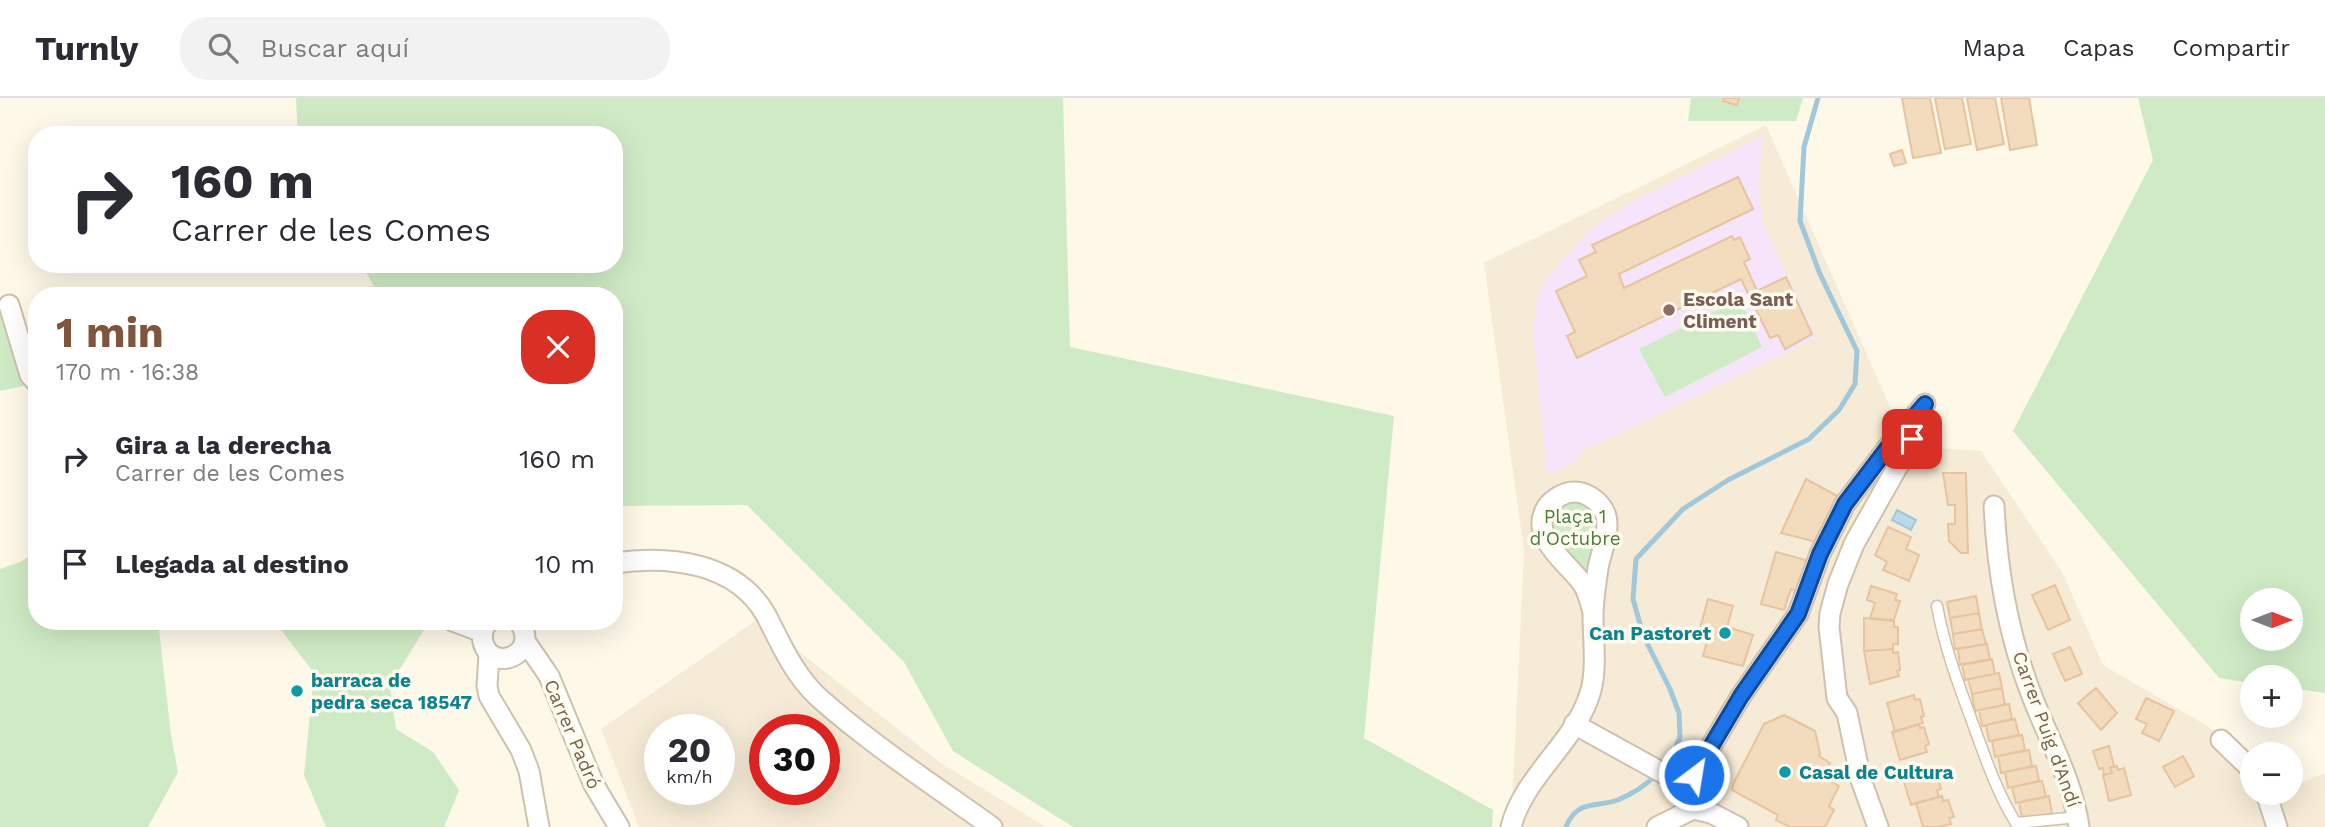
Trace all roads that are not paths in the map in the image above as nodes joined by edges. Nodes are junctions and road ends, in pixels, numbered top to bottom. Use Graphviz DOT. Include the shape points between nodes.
graph roads {
  1 [pos="9,305"];
  2 [pos="28,368"];
  3 [pos="1994,506"];
  4 [pos="623,562"];
  5 [pos="1937,606"];
  6 [pos="1593,612"];
  7 [pos="485,630"];
  8 [pos="524,630"];
  9 [pos="525,642"];
  10 [pos="489,654"];
  11 [pos="1574,724"];
  12 [pos="2221,740"];
  13 [pos="2240,758"];
  14 [pos="1690,788"];
  15 [pos="2270,805"];
  16 [pos="1693,809"];
  17 [pos="2079,822"];
  18 [pos="539,827"];
  19 [pos="619,827"];
  20 [pos="992,827"];
  21 [pos="1511,827"];
  22 [pos="1657,827"];
  23 [pos="1738,827"];
  24 [pos="1878,827"];
  25 [pos="2277,827"];
  1 -- 2 [label="street"];
  3 -- 17 [label="street, Carrer Puig d'Andí" via="2003,592 2019,656 2070,783"];
  4 -- 20 [label="street" via="677,562 709,568 733,580 762,608 805,685 849,723"];
  5 -- 17 [label="lane" via="1967,708 2013,819 2016,823"];
  6 -- 6 [label="street" via="1606,516 1585,494 1563,494 1547,508 1542,530 1581,582"];
  6 -- 11 [label="street" via="1591,689"];
  7 -- 10 [label="street" via="483,645"];
  8 -- 9 [label="street, Carrer Padró"];
  9 -- 10 [label="street" via="507,659"];
  9 -- 19 [label="street, Carrer Padró" via="549,676 594,785"];
  10 -- 18 [label="street" via="489,696 525,761"];
  11 -- 14 [label="street"];
  11 -- 21 [label="street" via="1522,799"];
  12 -- 13 [label="street"];
  14 -- 16 [label="street"];
  14 -- 24 [label="street" via="1741,696 1798,614 1845,504 1925,404 1912,439 1849,555 1830,613 1837,698 1847,713 1861,780"];
  15 -- 25 [label="street"];
  16 -- 22 [label="street"];
  16 -- 23 [label="street"];
}
